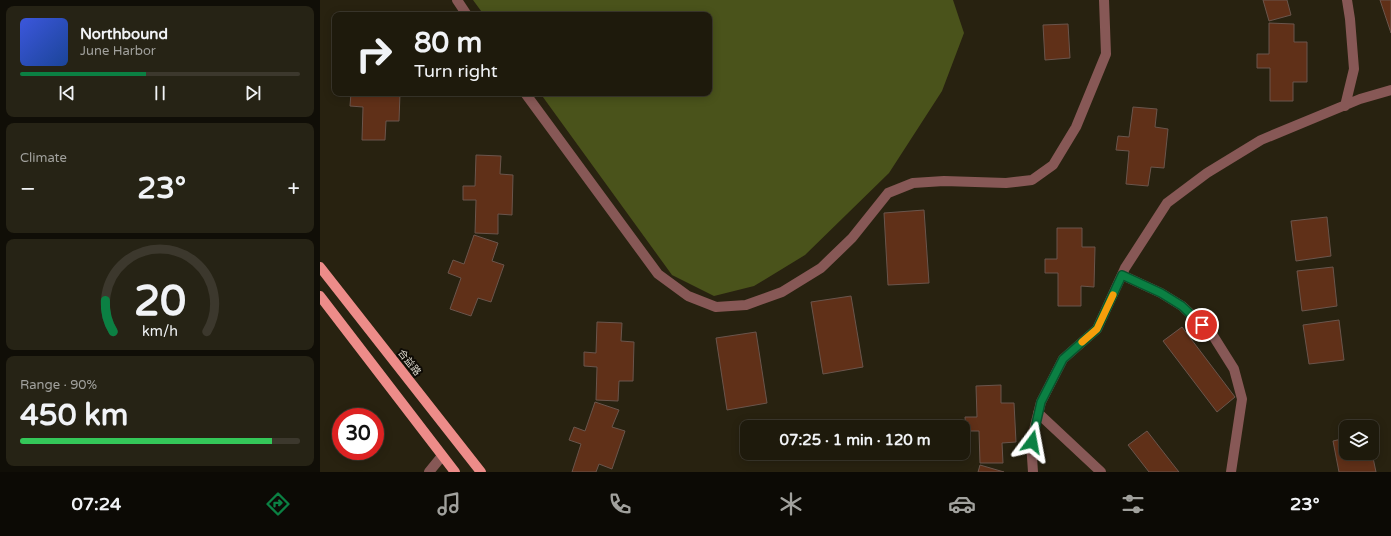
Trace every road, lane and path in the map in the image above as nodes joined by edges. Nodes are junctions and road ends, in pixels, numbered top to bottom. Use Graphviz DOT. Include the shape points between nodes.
graph roads {
  1 [pos="457,0"];
  2 [pos="1104,0"];
  3 [pos="1347,0"];
  4 [pos="465,12"];
  5 [pos="1391,90"];
  6 [pos="526,96"];
  7 [pos="1345,106"];
  8 [pos="320,267"];
  9 [pos="1122,275"];
  10 [pos="321,300"];
  11 [pos="1038,413"];
  12 [pos="442,456"];
  13 [pos="429,472"];
  14 [pos="455,472"];
  15 [pos="481,472"];
  16 [pos="1033,472"];
  17 [pos="1101,472"];
  18 [pos="1230,472"];
  1 -- 4 [label="street"];
  2 -- 6 [label="street" via="1106,54 1076,127 1053,166 1032,180 1006,183 914,183 888,194 852,238 821,268 782,292 746,305 716,307 688,296 658,274"];
  3 -- 7 [label="street" via="1354,69"];
  5 -- 7 [label="street"];
  7 -- 9 [label="street" via="1261,140 1207,173 1167,203"];
  8 -- 15 [label="main road, 合益路"];
  9 -- 11 [label="street" via="1097,329 1063,359"];
  9 -- 18 [label="street" via="1182,306 1212,334 1234,369 1242,399"];
  10 -- 12 [label="main road"];
  11 -- 16 [label="street" via="1032,442"];
  11 -- 17 [label="street"];
  12 -- 13 [label="street"];
  12 -- 14 [label="main road"];
}
